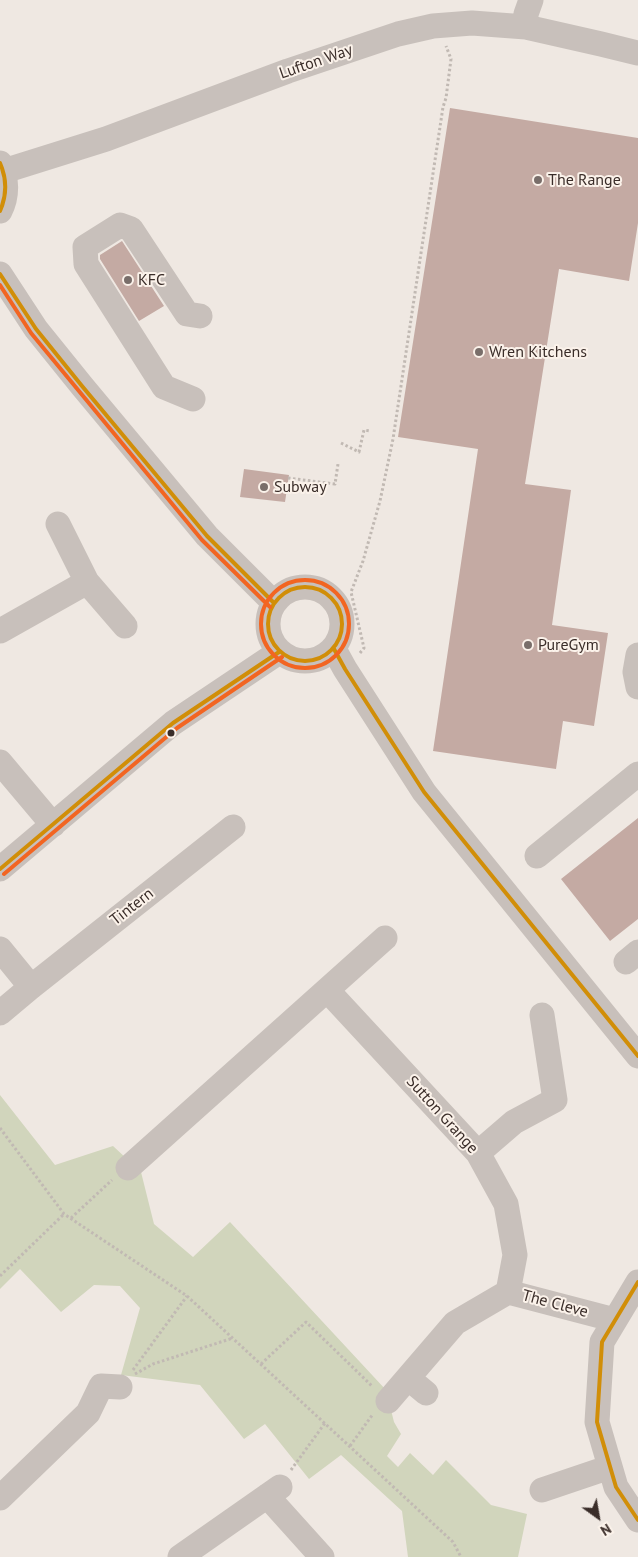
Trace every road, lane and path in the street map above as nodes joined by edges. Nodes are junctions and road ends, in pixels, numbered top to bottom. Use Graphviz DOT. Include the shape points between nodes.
graph roads {
  1 [pos="531,0"];
  2 [pos="526,27"];
  3 [pos="443,40"];
  4 [pos="638,53"];
  5 [pos="2,167"];
  6 [pos="0,211"];
  7 [pos="0,274"];
  8 [pos="200,316"];
  9 [pos="193,399"];
  10 [pos="370,432"];
  11 [pos="341,443"];
  12 [pos="338,464"];
  13 [pos="288,478"];
  14 [pos="58,524"];
  15 [pos="87,582"];
  16 [pos="274,603"];
  17 [pos="125,626"];
  18 [pos="0,631"];
  19 [pos="279,652"];
  20 [pos="638,655"];
  21 [pos="339,659"];
  22 [pos="638,687"];
  23 [pos="0,762"];
  24 [pos="638,774"];
  25 [pos="52,825"];
  26 [pos="233,827"];
  27 [pos="537,856"];
  28 [pos="0,869"];
  29 [pos="384,938"];
  30 [pos="0,949"];
  31 [pos="32,987"];
  32 [pos="327,990"];
  33 [pos="0,1014"];
  34 [pos="542,1015"];
  35 [pos="638,1056"];
  36 [pos="0,1128"];
  37 [pos="478,1152"];
  38 [pos="128,1168"];
  39 [pos="64,1214"];
  40 [pos="71,1218"];
  41 [pos="0,1276"];
  42 [pos="638,1282"];
  43 [pos="508,1292"];
  44 [pos="187,1296"];
  45 [pos="615,1320"];
  46 [pos="233,1338"];
  47 [pos="261,1364"];
  48 [pos="355,1370"];
  49 [pos="123,1383"];
  50 [pos="388,1401"];
  51 [pos="325,1423"];
  52 [pos="350,1446"];
  53 [pos="610,1467"];
  54 [pos="542,1490"];
  55 [pos="273,1492"];
  56 [pos="0,1498"];
  57 [pos="638,1520"];
  58 [pos="180,1557"];
  59 [pos="322,1557"];
  60 [pos="461,1557"];
  1 -- 2 [label="street"];
  2 -- 4 [label="street, Lufton Way"];
  2 -- 5 [label="street, Lufton Way" via="472,23 433,26 398,34 106,139"];
  3 -- 21 [label="path" via="451,58 446,98 393,439 380,501 351,592 364,648"];
  5 -- 6 [label="street" via="6,190"];
  7 -- 16 [label="street" via="36,329 88,393 208,536"];
  8 -- 9 [label="street" via="187,314 132,229 120,225 85,247 86,264 164,387"];
  10 -- 11 [label="path" via="364,430 359,452"];
  12 -- 13 [label="path" via="335,484"];
  14 -- 15 [label="street"];
  15 -- 17 [label="street"];
  15 -- 18 [label="street"];
  16 -- 19 [label="street" via="267,623"];
  16 -- 21 [label="street" via="291,589 302,587 314,588 333,599 342,618"];
  19 -- 21 [label="street" via="301,662 324,657"];
  19 -- 25 [label="street" via="173,723"];
  20 -- 22 [label="street"];
  21 -- 35 [label="street" via="424,792"];
  23 -- 25 [label="street"];
  24 -- 27 [label="street"];
  25 -- 28 [label="street"];
  26 -- 31 [label="street, Tintern"];
  29 -- 32 [label="street"];
  30 -- 31 [label="street"];
  31 -- 33 [label="street, Tintern"];
  32 -- 37 [label="street, Sutton Grange"];
  32 -- 38 [label="street"];
  34 -- 37 [label="street" via="555,1100 514,1122"];
  36 -- 39 [label="path"];
  37 -- 43 [label="street, Sutton Grange" via="506,1204 515,1255"];
  38 -- 40 [label="path"];
  39 -- 40 [label="path"];
  39 -- 41 [label="path"];
  40 -- 44 [label="path"];
  42 -- 45 [label="street"];
  43 -- 45 [label="street, The Cleve"];
  43 -- 50 [label="street, The Cleve" via="455,1323 417,1385"];
  44 -- 46 [label="path"];
  44 -- 49 [label="path"];
  45 -- 53 [label="street" via="602,1342 597,1422"];
  46 -- 47 [label="path"];
  46 -- 49 [label="path" via="153,1364"];
  47 -- 48 [label="path" via="306,1322"];
  47 -- 51 [label="path"];
  49 -- 56 [label="street" via="101,1386 88,1413"];
  50 -- 52 [label="path" via="376,1409"];
  51 -- 52 [label="path"];
  51 -- 55 [label="path"];
  52 -- 60 [label="path" via="453,1542"];
  53 -- 54 [label="street"];
  53 -- 57 [label="street" via="616,1487"];
  55 -- 58 [label="street"];
  55 -- 59 [label="street"];
}
